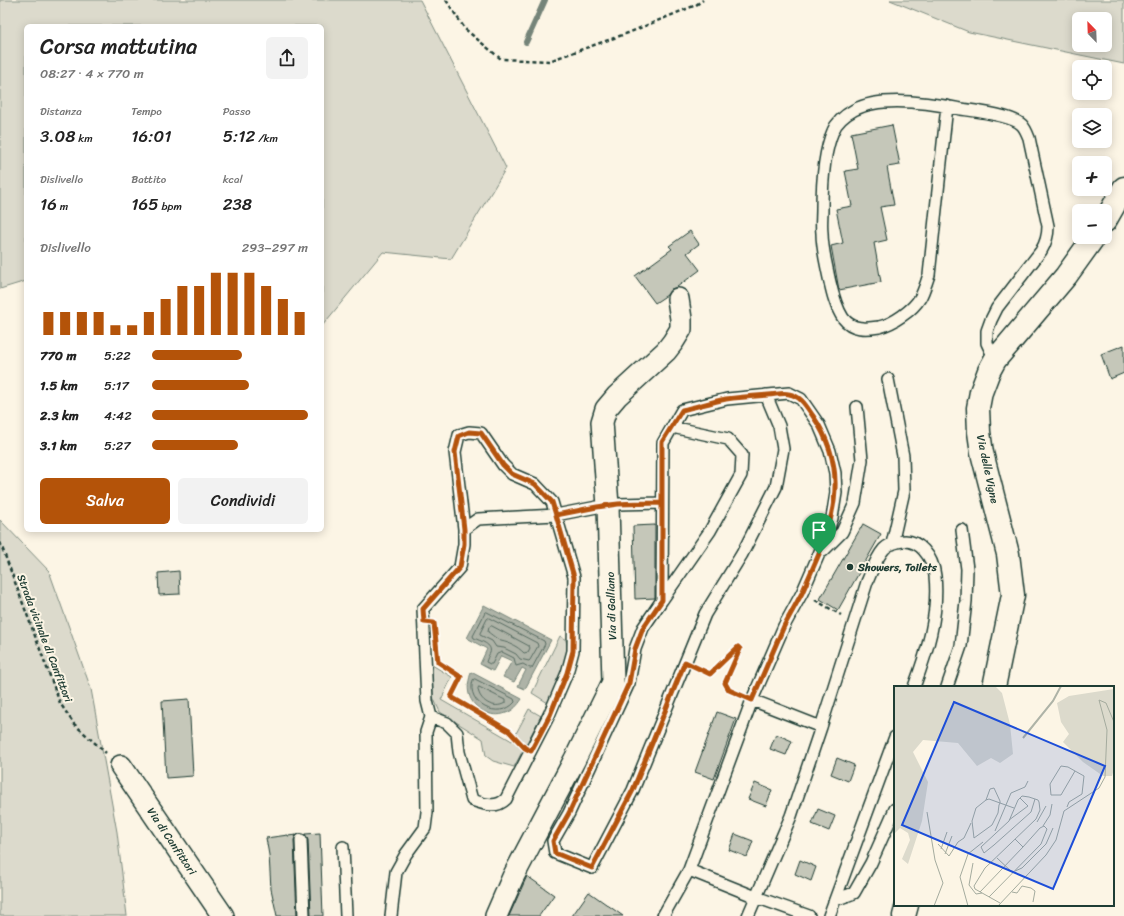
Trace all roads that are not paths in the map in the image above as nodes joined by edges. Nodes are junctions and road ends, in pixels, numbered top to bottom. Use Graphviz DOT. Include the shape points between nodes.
graph roads {
  1 [pos="948,106"];
  2 [pos="1124,188"];
  3 [pos="1112,209"];
  4 [pos="1089,244"];
  5 [pos="678,299"];
  6 [pos="995,360"];
  7 [pos="888,379"];
  8 [pos="766,396"];
  9 [pos="857,407"];
  10 [pos="672,427"];
  11 [pos="662,503"];
  12 [pos="608,506"];
  13 [pos="556,515"];
  14 [pos="464,529"];
  15 [pos="962,530"];
  16 [pos="892,544"];
  17 [pos="819,554"];
  18 [pos="662,600"];
  19 [pos="914,686"];
  20 [pos="947,686"];
  21 [pos="994,686"];
  22 [pos="752,700"];
  23 [pos="431,717"];
  24 [pos="821,727"];
  25 [pos="894,740"];
  26 [pos="121,766"];
  27 [pos="894,811"];
  28 [pos="301,840"];
  29 [pos="343,847"];
  30 [pos="689,870"];
  31 [pos="756,897"];
  32 [pos="835,900"];
  33 [pos="906,906"];
  34 [pos="222,916"];
  35 [pos="304,916"];
  36 [pos="346,916"];
  37 [pos="391,916"];
  38 [pos="496,916"];
  39 [pos="663,916"];
  40 [pos="748,916"];
  41 [pos="809,916"];
  42 [pos="829,916"];
  43 [pos="904,916"];
  1 -- 1 [label="lane" via="893,101 872,104 854,110 833,130 825,160 822,234 833,295 849,324 868,329 884,326 912,308 920,299 928,275"];
  1 -- 6 [label="lane" via="1005,117 1021,124 1032,146 1048,226 1046,243 997,308 991,320 987,331 987,343"];
  2 -- 3 [label="street"];
  4 -- 6 [label="street, Via delle Vigne" via="1066,276"];
  5 -- 12 [label="street, Via di Galliano" via="681,329 673,342 606,409 602,422"];
  6 -- 21 [label="street, Via delle Vigne" via="981,392 978,408 979,432 1008,554 1013,595"];
  7 -- 16 [label="lane" via="904,456 904,491"];
  8 -- 10 [label="lane" via="727,399 682,410"];
  8 -- 17 [label="lane" via="789,394 801,399 819,425 830,451 836,493 832,518"];
  8 -- 18 [label="lane" via="779,426 783,449 776,487 742,554 705,614 633,790 592,868 555,853 553,841 569,813 629,683 635,649 643,628"];
  9 -- 17 [label="lane" via="862,460 855,503 842,532"];
  10 -- 11 [label="lane" via="662,442"];
  10 -- 18 [label="lane" via="728,439 742,455 741,475 710,531"];
  11 -- 12 [label="lane"];
  11 -- 18 [label="lane"];
  12 -- 13 [label="lane"];
  12 -- 38 [label="street, Via di Galliano" via="613,682 513,877"];
  13 -- 14 [label="lane" via="478,519"];
  13 -- 14 [label="lane" via="552,502 535,484 512,474 481,433 469,432 459,436 455,452"];
  13 -- 23 [label="lane" via="574,577 573,651 550,715 506,799 490,805 472,800 459,752 457,733 447,723"];
  14 -- 23 [label="lane" via="460,567 423,609 427,701"];
  15 -- 20 [label="lane" via="967,569 966,601 961,646"];
  16 -- 19 [label="lane" via="909,541 918,545 925,550 935,574 933,624"];
  16 -- 24 [label="lane" via="884,549 867,582"];
  17 -- 22 [label="lane"];
  22 -- 24 [label="lane"];
  22 -- 30 [label="lane"];
  23 -- 37 [label="lane" via="426,732 427,812 424,828 396,872"];
  24 -- 31 [label="lane" via="791,816"];
  25 -- 32 [label="lane"];
  26 -- 34 [label="street, Via di Canfittori"];
  27 -- 32 [label="lane" via="871,863 854,893"];
  28 -- 35 [label="lane"];
  29 -- 36 [label="lane"];
  30 -- 31 [label="lane"];
  30 -- 39 [label="lane"];
  31 -- 40 [label="lane"];
  31 -- 41 [label="lane"];
  32 -- 42 [label="lane"];
  33 -- 43 [label="street"];
}
